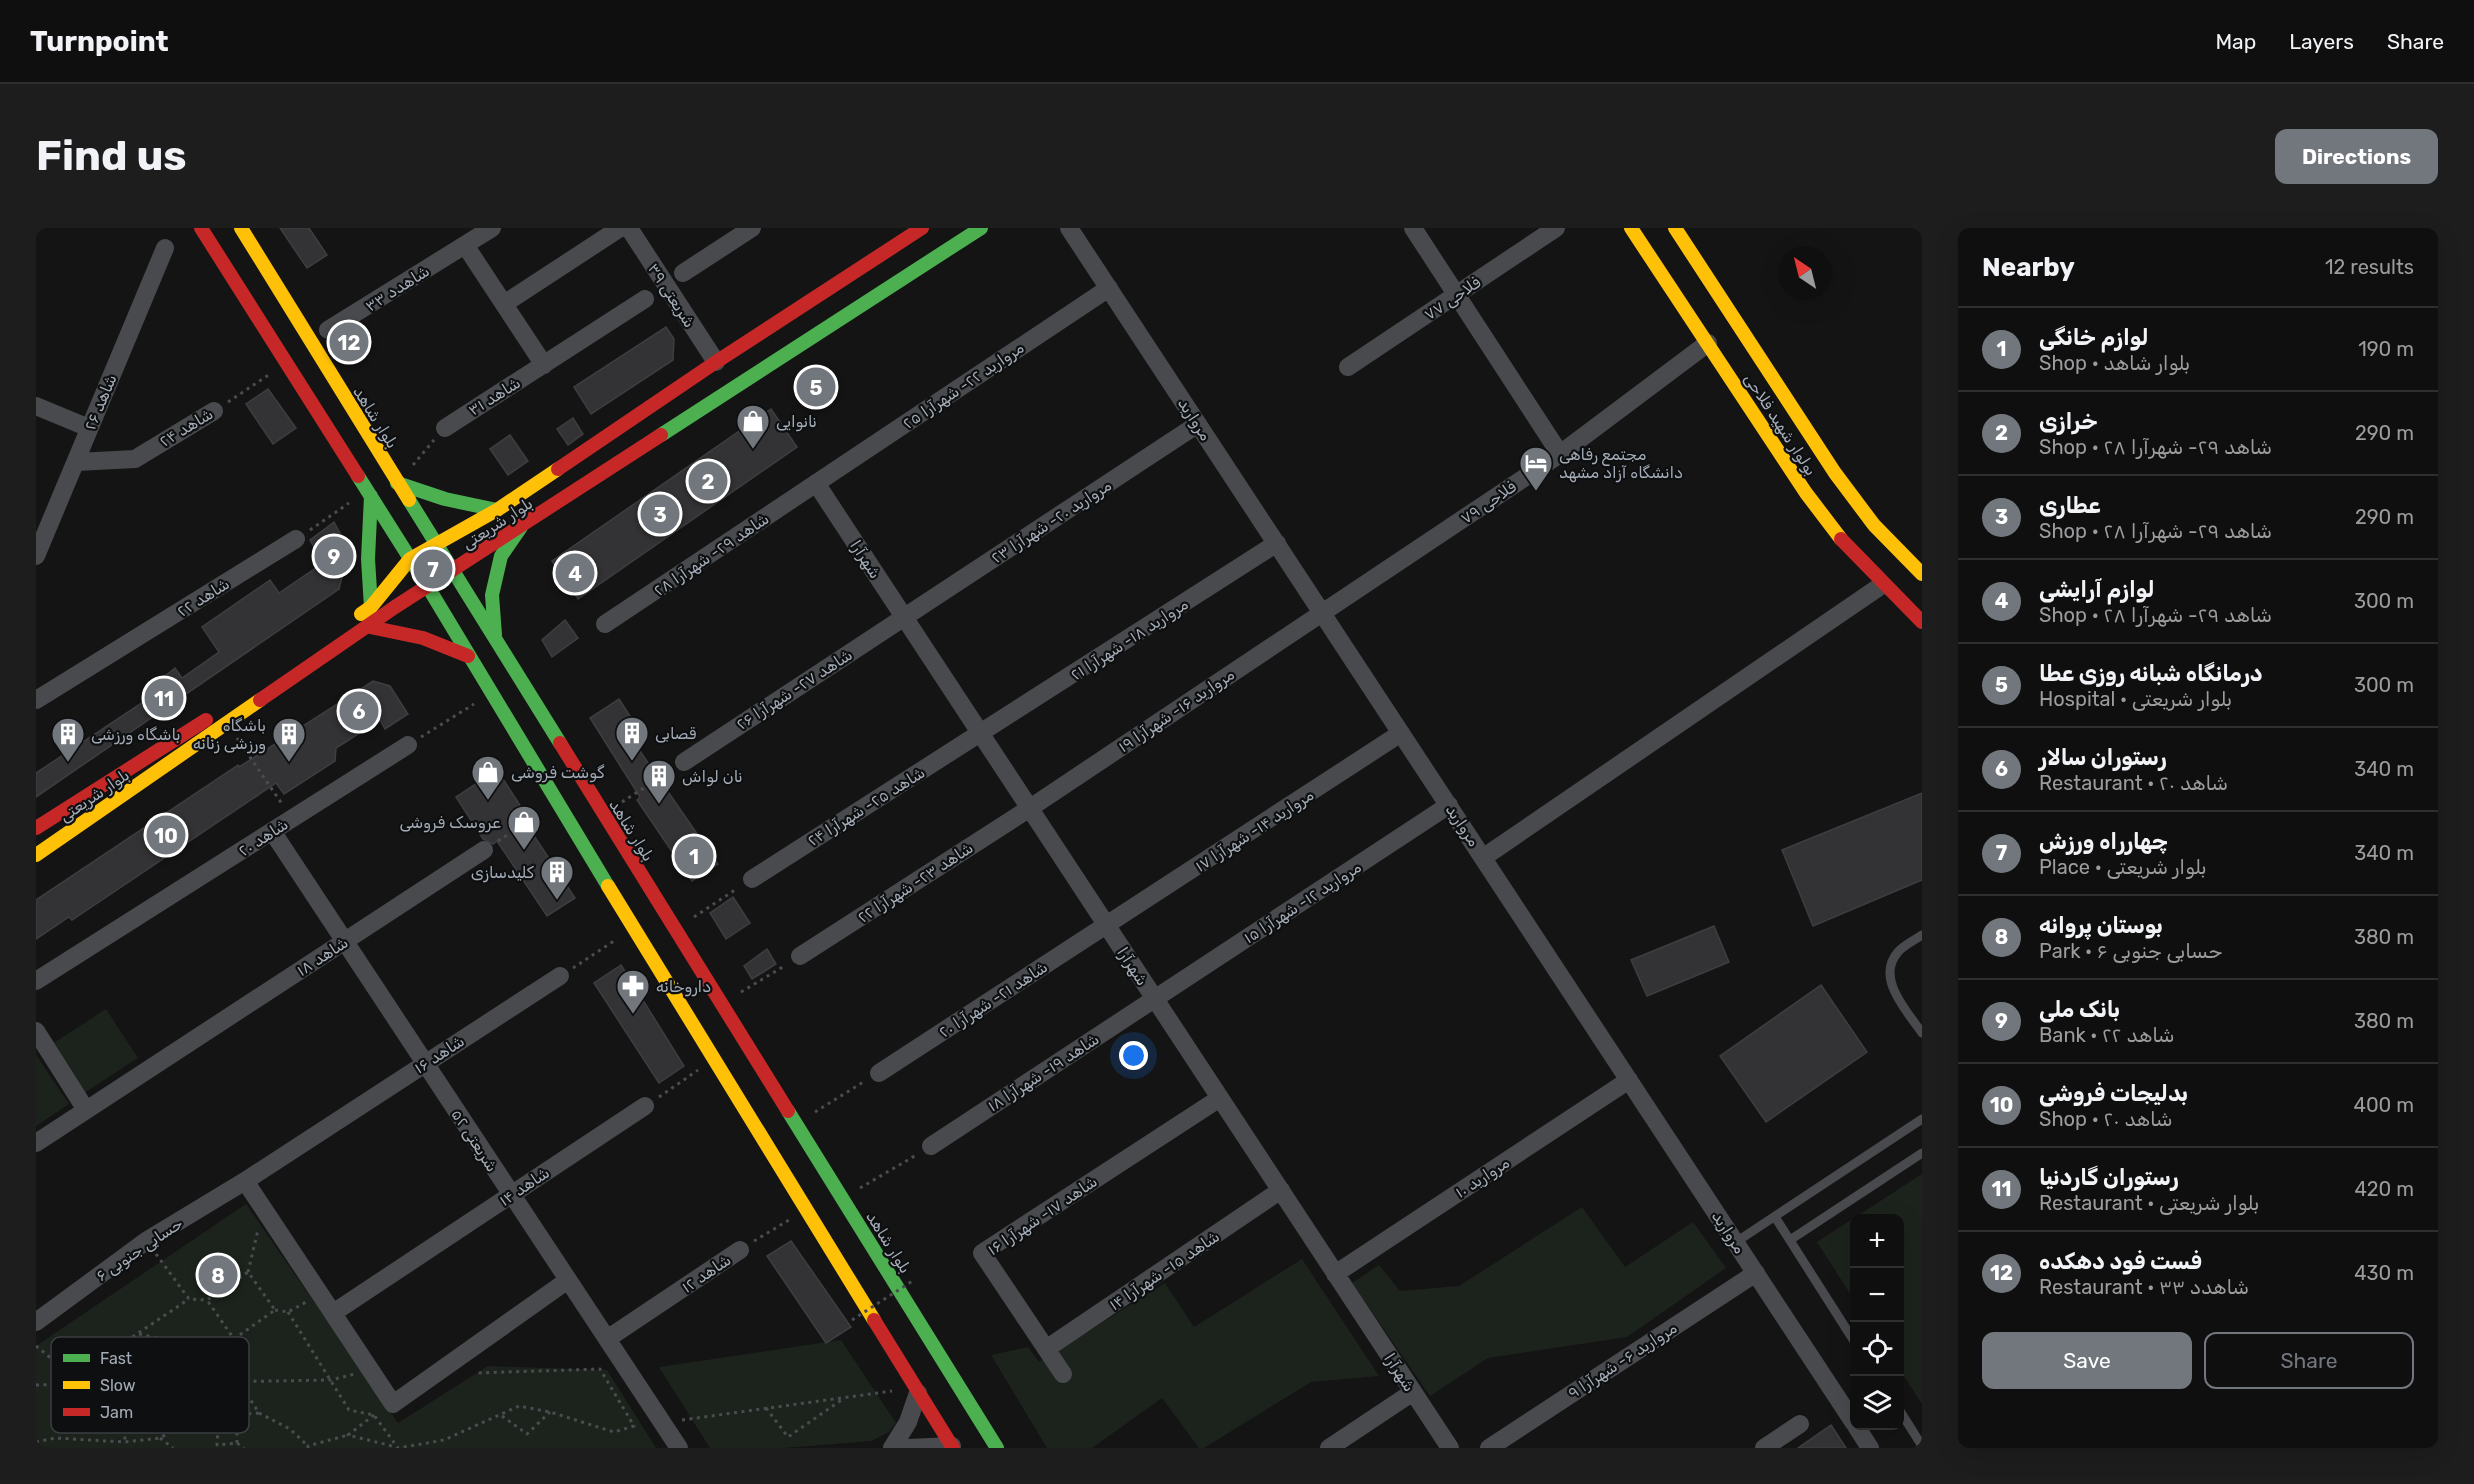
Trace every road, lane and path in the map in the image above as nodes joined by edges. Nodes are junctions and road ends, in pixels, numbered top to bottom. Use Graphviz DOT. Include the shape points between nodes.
graph roads {
  1 [pos="201,228"];
  2 [pos="241,228"];
  3 [pos="492,228"];
  4 [pos="620,228"];
  5 [pos="629,228"];
  6 [pos="752,228"];
  7 [pos="922,228"];
  8 [pos="981,228"];
  9 [pos="1070,228"];
  10 [pos="1413,228"];
  11 [pos="1556,228"];
  12 [pos="1631,228"];
  13 [pos="1675,228"];
  14 [pos="465,245"];
  15 [pos="165,248"];
  16 [pos="683,273"];
  17 [pos="1109,288"];
  18 [pos="1456,295"];
  19 [pos="645,299"];
  20 [pos="504,304"];
  21 [pos="328,330"];
  22 [pos="1708,343"];
  23 [pos="716,362"];
  24 [pos="286,363"];
  25 [pos="544,365"];
  26 [pos="1348,367"];
  27 [pos="36,406"];
  28 [pos="214,411"];
  29 [pos="1198,424"];
  30 [pos="89,428"];
  31 [pos="445,428"];
  32 [pos="1560,454"];
  33 [pos="76,462"];
  34 [pos="397,483"];
  35 [pos="816,483"];
  36 [pos="369,493"];
  37 [pos="497,510"];
  38 [pos="521,527"];
  39 [pos="296,539"];
  40 [pos="437,543"];
  41 [pos="1277,543"];
  42 [pos="36,556"];
  43 [pos="410,559"];
  44 [pos="453,570"];
  45 [pos="1922,574"];
  46 [pos="1882,585"];
  47 [pos="428,587"];
  48 [pos="371,607"];
  49 [pos="1323,613"];
  50 [pos="904,617"];
  51 [pos="1922,622"];
  52 [pos="605,624"];
  53 [pos="370,627"];
  54 [pos="495,639"];
  55 [pos="468,656"];
  56 [pos="490,693"];
  57 [pos="36,699"];
  58 [pos="227,724"];
  59 [pos="1401,733"];
  60 [pos="981,734"];
  61 [pos="408,745"];
  62 [pos="684,762"];
  63 [pos="557,803"];
  64 [pos="1449,805"];
  65 [pos="1029,808"];
  66 [pos="603,814"];
  67 [pos="292,818"];
  68 [pos="36,828"];
  69 [pos="272,831"];
  70 [pos="484,850"];
  71 [pos="36,855"];
  72 [pos="1484,857"];
  73 [pos="752,879"];
  74 [pos="1107,926"];
  75 [pos="634,928"];
  76 [pos="675,930"];
  77 [pos="1922,935"];
  78 [pos="344,942"];
  79 [pos="800,956"];
  80 [pos="560,976"];
  81 [pos="36,981"];
  82 [pos="1155,999"];
  83 [pos="721,1004"];
  84 [pos="36,1031"];
  85 [pos="1922,1033"];
  86 [pos="714,1059"];
  87 [pos="425,1064"];
  88 [pos="879,1072"];
  89 [pos="1629,1080"];
  90 [pos="1220,1098"];
  91 [pos="645,1106"];
  92 [pos="86,1110"];
  93 [pos="1922,1119"];
  94 [pos="796,1124"];
  95 [pos="36,1143"];
  96 [pos="931,1146"];
  97 [pos="1922,1153"];
  98 [pos="245,1181"];
  99 [pos="1281,1190"];
  100 [pos="512,1195"];
  101 [pos="842,1198"];
  102 [pos="263,1209"];
  103 [pos="806,1209"];
  104 [pos="1775,1217"];
  105 [pos="1790,1240"];
  106 [pos="146,1241"];
  107 [pos="1736,1242"];
  108 [pos="740,1250"];
  109 [pos="248,1272"];
  110 [pos="1756,1273"];
  111 [pos="1335,1274"];
  112 [pos="568,1280"];
  113 [pos="914,1280"];
  114 [pos="321,1294"];
  115 [pos="189,1299"];
  116 [pos="207,1300"];
  117 [pos="275,1310"];
  118 [pos="288,1312"];
  119 [pos="333,1313"];
  120 [pos="852,1320"];
  121 [pos="36,1322"];
  122 [pos="139,1334"];
  123 [pos="1850,1335"];
  124 [pos="134,1337"];
  125 [pos="153,1337"];
  126 [pos="233,1337"];
  127 [pos="237,1337"];
  128 [pos="607,1339"];
  129 [pos="36,1347"];
  130 [pos="1046,1349"];
  131 [pos="51,1359"];
  132 [pos="372,1371"];
  133 [pos="475,1373"];
  134 [pos="1063,1374"];
  135 [pos="331,1380"];
  136 [pos="249,1382"];
  137 [pos="51,1384"];
  138 [pos="36,1385"];
  139 [pos="918,1390"];
  140 [pos="1413,1392"];
  141 [pos="249,1398"];
  142 [pos="845,1398"];
  143 [pos="766,1408"];
  144 [pos="550,1412"];
  145 [pos="259,1413"];
  146 [pos="249,1414"];
  147 [pos="375,1415"];
  148 [pos="502,1416"];
  149 [pos="1850,1416"];
  150 [pos="1904,1419"];
  151 [pos="662,1423"];
  152 [pos="1800,1424"];
  153 [pos="1859,1430"];
  154 [pos="124,1433"];
  155 [pos="168,1433"];
  156 [pos="218,1433"];
  157 [pos="237,1433"];
  158 [pos="348,1435"];
  159 [pos="160,1438"];
  160 [pos="36,1442"];
  161 [pos="124,1442"];
  162 [pos="237,1443"];
  163 [pos="1922,1446"];
  164 [pos="308,1447"];
  165 [pos="952,1447"];
  166 [pos="173,1448"];
  167 [pos="244,1448"];
  168 [pos="398,1448"];
  169 [pos="679,1448"];
  170 [pos="892,1448"];
  171 [pos="908,1448"];
  172 [pos="997,1448"];
  173 [pos="1329,1448"];
  174 [pos="1450,1448"];
  175 [pos="1489,1448"];
  176 [pos="1764,1448"];
  177 [pos="1870,1448"];
  1 -- 24 [label="main road"];
  2 -- 34 [label="main road, بلوار شاهد"];
  3 -- 14 [label="street, شاهدد ۳۳"];
  4 -- 20 [label="street"];
  5 -- 23 [label="street, شریعتی ۳۹"];
  6 -- 16 [label="street"];
  7 -- 23 [label="main road, بلوار شریعتی"];
  8 -- 38 [label="main road, بلوار شریعتی"];
  9 -- 17 [label="street, مروارید"];
  10 -- 18 [label="street"];
  11 -- 18 [label="street, فلاحی ۷۷"];
  12 -- 22 [label="main road, بولوار شهید فلاحی"];
  13 -- 45 [label="main road, بولوار شهید فلاحی" via="1835,473 1874,525"];
  14 -- 20 [label="street"];
  14 -- 21 [label="street, شاهدد ۳۳"];
  15 -- 30 [label="street, شاهد ۲۶"];
  17 -- 29 [label="street, مروارید"];
  17 -- 35 [label="street, مروارید ۲۲- شهرآرا ۲۵"];
  18 -- 26 [label="street, فلاحی ۷۷"];
  18 -- 32 [label="street"];
  19 -- 25 [label="street, شاهد ۳۱"];
  20 -- 25 [label="street"];
  22 -- 32 [label="street, فلاحی ۷۹"];
  22 -- 46 [label="main road, بولوار شهید فلاحی" via="1806,493"];
  23 -- 37 [label="main road, بلوار شریعتی"];
  24 -- 28 [label="path, شاهد ۲۴"];
  24 -- 36 [label="main road"];
  25 -- 31 [label="street, شاهد ۳۱"];
  27 -- 30 [label="street"];
  28 -- 33 [label="street, شاهد ۲۴" via="135,459"];
  29 -- 41 [label="street, مروارید"];
  29 -- 50 [label="street, مروارید ۲۰- شهرآرا ۲۳"];
  30 -- 33 [label="street, شاهد ۲۶"];
  31 -- 34 [label="path"];
  32 -- 49 [label="street, فلاحی ۷۹"];
  33 -- 42 [label="street, شاهد ۲۶"];
  34 -- 37 [label="main road"];
  34 -- 40 [label="main road, بلوار شاهد"];
  35 -- 50 [label="street, شهرآرا"];
  35 -- 52 [label="street, شاهد ۲۹- شهرآرا ۲۸"];
  36 -- 39 [label="path"];
  36 -- 43 [label="main road"];
  36 -- 48 [label="main road"];
  37 -- 40 [label="main road, بلوار شریعتی"];
  38 -- 44 [label="main road, بلوار شریعتی"];
  38 -- 54 [label="main road" via="501,556 492,595"];
  39 -- 57 [label="street, شاهد ۲۲"];
  40 -- 43 [label="main road, بلوار شریعتی"];
  40 -- 44 [label="main road, بلوار شاهد"];
  41 -- 49 [label="street, مروارید"];
  41 -- 60 [label="street, مروارید ۱۸- شهرآرا ۲۱"];
  43 -- 47 [label="main road"];
  43 -- 48 [label="main road, بلوار شریعتی"];
  44 -- 47 [label="main road, بلوار شریعتی"];
  44 -- 54 [label="main road, بلوار شاهد"];
  46 -- 51 [label="main road, بولوار شهید فلاحی"];
  46 -- 72 [label="street"];
  47 -- 53 [label="main road, بلوار شریعتی"];
  47 -- 55 [label="main road"];
  48 -- 68 [label="main road, بلوار شریعتی" via="229,705"];
  49 -- 59 [label="street, مروارید"];
  49 -- 65 [label="street, مروارید ۱۶- شهرآرا ۱۹"];
  50 -- 60 [label="street, شهرآرا"];
  50 -- 62 [label="street, شاهد ۲۷- شهرآرا ۲۶"];
  53 -- 55 [label="main road" via="423,638"];
  53 -- 58 [label="main road, بلوار شریعتی"];
  54 -- 66 [label="main road, بلوار شاهد"];
  55 -- 56 [label="main road"];
  56 -- 61 [label="path"];
  56 -- 63 [label="main road"];
  58 -- 67 [label="path"];
  58 -- 71 [label="main road, بلوار شریعتی"];
  59 -- 64 [label="street, مروارید"];
  59 -- 74 [label="street, مروارید ۱۴- شهرآرا ۱۷"];
  60 -- 65 [label="street, شهرآرا"];
  60 -- 73 [label="street, شاهد ۲۵- شهرآرا ۲۴"];
  61 -- 67 [label="street, شاهد ۲۰"];
  62 -- 66 [label="path"];
  63 -- 70 [label="path"];
  63 -- 75 [label="main road"];
  64 -- 72 [label="street, مروارید"];
  64 -- 82 [label="street, مروارید ۱۲- شهرآرا ۱۵"];
  65 -- 74 [label="street, شهرآرا"];
  65 -- 79 [label="street, شاهد ۲۳- شهرآرا ۲۲"];
  66 -- 76 [label="main road, بلوار شاهد"];
  67 -- 69 [label="street, شاهد ۲۰"];
  69 -- 78 [label="street, شریعتی ۵۲"];
  69 -- 81 [label="street, شاهد ۲۰"];
  70 -- 78 [label="street, شاهد ۱۸"];
  72 -- 89 [label="street, مروارید"];
  73 -- 76 [label="path"];
  74 -- 82 [label="street, شهرآرا"];
  74 -- 88 [label="street, شاهد ۲۱- شهرآرا ۲۰"];
  75 -- 80 [label="path"];
  75 -- 86 [label="main road"];
  76 -- 83 [label="main road, بلوار شاهد"];
  77 -- 85 [label="lane" via="1899,951 1891,963 1890,980"];
  78 -- 87 [label="street, شریعتی ۵۲"];
  78 -- 92 [label="street, شاهد ۱۸"];
  79 -- 83 [label="path"];
  80 -- 87 [label="street, شاهد ۱۶"];
  82 -- 90 [label="street, شهرآرا"];
  82 -- 96 [label="street, شاهد ۱۹- شهرآرا ۱۸"];
  83 -- 94 [label="main road, بلوار شاهد"];
  84 -- 92 [label="street"];
  86 -- 91 [label="path"];
  86 -- 103 [label="main road"];
  87 -- 98 [label="street, شاهد ۱۶"];
  87 -- 100 [label="street, شریعتی ۵۲"];
  88 -- 94 [label="path"];
  89 -- 107 [label="street, مروارید"];
  89 -- 111 [label="street, مروارید ۱۰"];
  90 -- 99 [label="street, شهرآرا"];
  90 -- 130 [label="street, شاهد ۱۷- شهرآرا ۱۶" via="982,1252"];
  91 -- 100 [label="street, شاهد ۱۴"];
  92 -- 95 [label="street, شاهد ۱۸"];
  93 -- 104 [label="lane"];
  94 -- 101 [label="main road, بلوار شاهد"];
  96 -- 101 [label="path"];
  97 -- 105 [label="lane"];
  98 -- 102 [label="street"];
  98 -- 106 [label="street, حسابی جنوبی ۶"];
  99 -- 111 [label="street, شهرآرا"];
  99 -- 130 [label="street, شاهد ۱۵- شهرآرا ۱۴"];
  100 -- 112 [label="street, شریعتی ۵۲"];
  100 -- 119 [label="street, شاهد ۱۴"];
  101 -- 172 [label="main road, بلوار شاهد"];
  102 -- 109 [label="path"];
  102 -- 114 [label="street"];
  103 -- 108 [label="path, شاهد ۱۲"];
  103 -- 139 [label="main road"];
  104 -- 105 [label="lane"];
  104 -- 107 [label="lane"];
  105 -- 123 [label="lane"];
  106 -- 115 [label="path"];
  106 -- 121 [label="street, حسابی جنوبی ۶"];
  107 -- 110 [label="street, مروارید"];
  108 -- 128 [label="street, شاهد ۱۲"];
  109 -- 116 [label="path"];
  109 -- 117 [label="path"];
  110 -- 149 [label="street, مروارید"];
  110 -- 175 [label="street, مروارید ۶- شهرآرا ۹"];
  111 -- 140 [label="street, شهرآرا"];
  112 -- 128 [label="street, شریعتی ۵۲"];
  112 -- 132 [label="street" via="393,1404"];
  113 -- 120 [label="path, bridge"];
  114 -- 118 [label="path"];
  114 -- 119 [label="street"];
  115 -- 116 [label="path"];
  115 -- 122 [label="path"];
  116 -- 126 [label="path"];
  117 -- 118 [label="path"];
  117 -- 127 [label="path"];
  118 -- 135 [label="path"];
  119 -- 132 [label="street"];
  122 -- 124 [label="path"];
  122 -- 125 [label="path"];
  128 -- 151 [label="street, شریعتی ۵۲"];
  129 -- 131 [label="path"];
  130 -- 134 [label="street, شاهد ۱۷- شهرآرا ۱۶"];
  132 -- 135 [label="path"];
  133 -- 144 [label="path" via="600,1370 634,1426 614,1432"];
  135 -- 136 [label="path"];
  135 -- 147 [label="path" via="349,1410"];
  137 -- 138 [label="path"];
  139 -- 142 [label="path"];
  139 -- 165 [label="main road"];
  139 -- 170 [label="street" via="908,1422"];
  140 -- 173 [label="street"];
  140 -- 174 [label="street, شهرآرا"];
  141 -- 145 [label="path"];
  142 -- 143 [label="path"];
  142 -- 143 [label="path" via="788,1437"];
  143 -- 151 [label="path"];
  144 -- 148 [label="path" via="519,1406"];
  144 -- 148 [label="path" via="527,1434"];
  145 -- 146 [label="path"];
  145 -- 164 [label="path" via="290,1429"];
  147 -- 158 [label="path"];
  147 -- 168 [label="path"];
  148 -- 168 [label="path" via="444,1440"];
  150 -- 163 [label="lane"];
  151 -- 169 [label="street, شریعتی ۵۲"];
  152 -- 176 [label="street"];
  153 -- 177 [label="street, مروارید"];
  154 -- 161 [label="path"];
  155 -- 159 [label="path"];
  156 -- 162 [label="path" via="217,1445"];
  157 -- 162 [label="path"];
  158 -- 164 [label="path"];
  158 -- 168 [label="path"];
  159 -- 161 [label="path"];
  159 -- 166 [label="path"];
  160 -- 161 [label="path" via="55,1437"];
  162 -- 167 [label="path"];
  165 -- 171 [label="street"];
}
